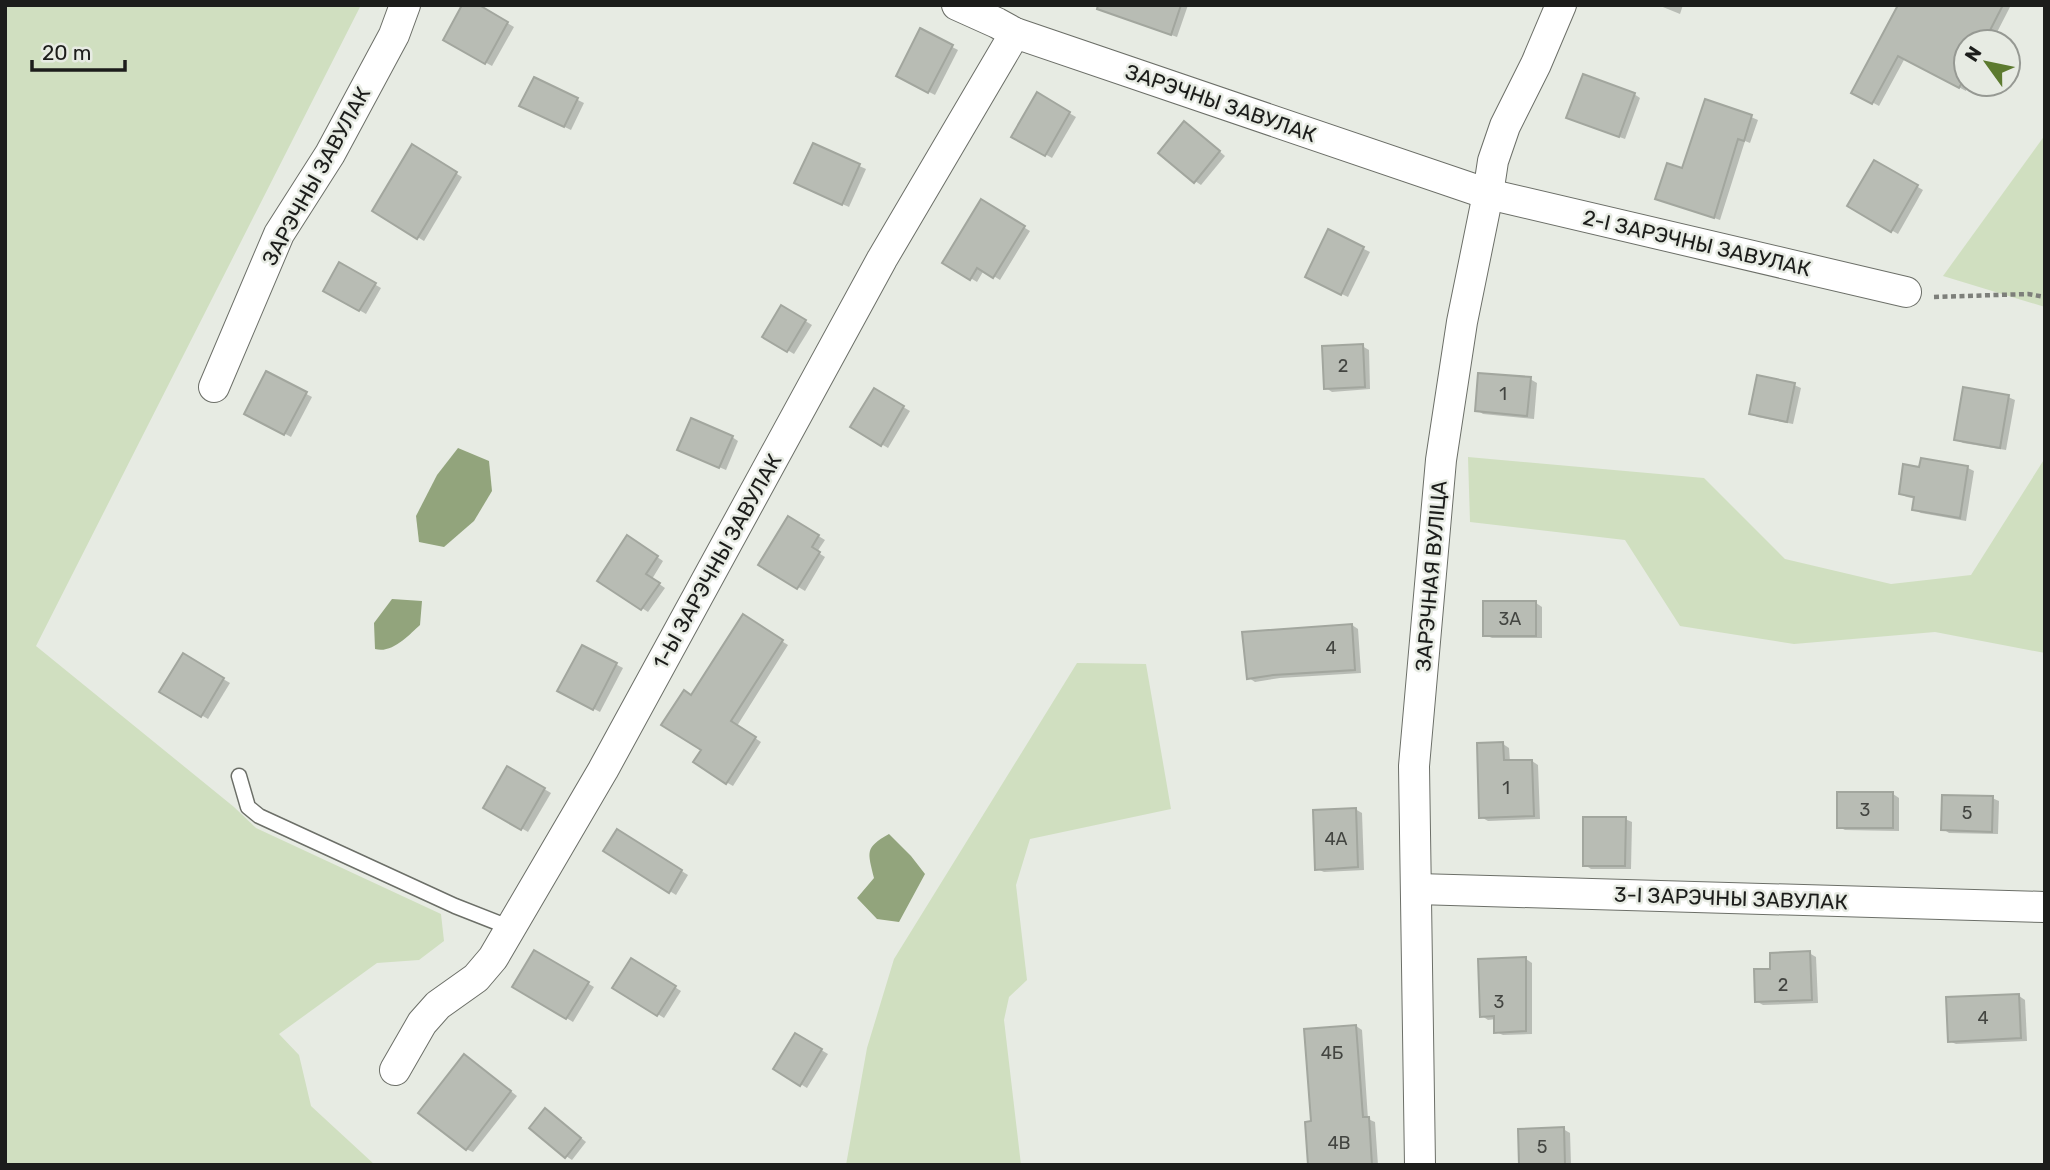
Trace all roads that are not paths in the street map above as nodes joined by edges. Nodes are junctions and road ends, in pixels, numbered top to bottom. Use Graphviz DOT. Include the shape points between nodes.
graph roads {
  1 [pos="405,5"];
  2 [pos="957,5"];
  3 [pos="1561,5"];
  4 [pos="1015,33"];
  5 [pos="1488,194"];
  6 [pos="1906,292"];
  7 [pos="214,387"];
  8 [pos="239,776"];
  9 [pos="1417,889"];
  10 [pos="2045,906"];
  11 [pos="511,928"];
  12 [pos="395,1070"];
  13 [pos="1420,1165"];
  1 -- 7 [label="street, ЗАРЭЧНЫ ЗАВУЛАК" via="394,35 330,154 279,234"];
  2 -- 4 [label="street, ЗАРЭЧНЫ ЗАВУЛАК"];
  3 -- 5 [label="street, ЗАРЭЧНАЯ ВУЛІЦА" via="1505,126"];
  4 -- 5 [label="street, ЗАРЭЧНЫ ЗАВУЛАК"];
  4 -- 11 [label="street, 1-Ы ЗАРЭЧНЫ ЗАВУЛАК" via="882,259 603,770"];
  5 -- 6 [label="street, 2-І ЗАРЭЧНЫ ЗАВУЛАК"];
  5 -- 9 [label="street, ЗАРЭЧНАЯ ВУЛІЦА" via="1461,322 1441,460 1414,766"];
  8 -- 11 [label="lane" via="248,807 259,816"];
  9 -- 10 [label="street, 3-І ЗАРЭЧНЫ ЗАВУЛАК"];
  9 -- 13 [label="street, ЗАРЭЧНАЯ ВУЛІЦА"];
  11 -- 12 [label="street, 1-Ы ЗАРЭЧНЫ ЗАВУЛАК" via="476,978 438,1005 422,1023"];
}
